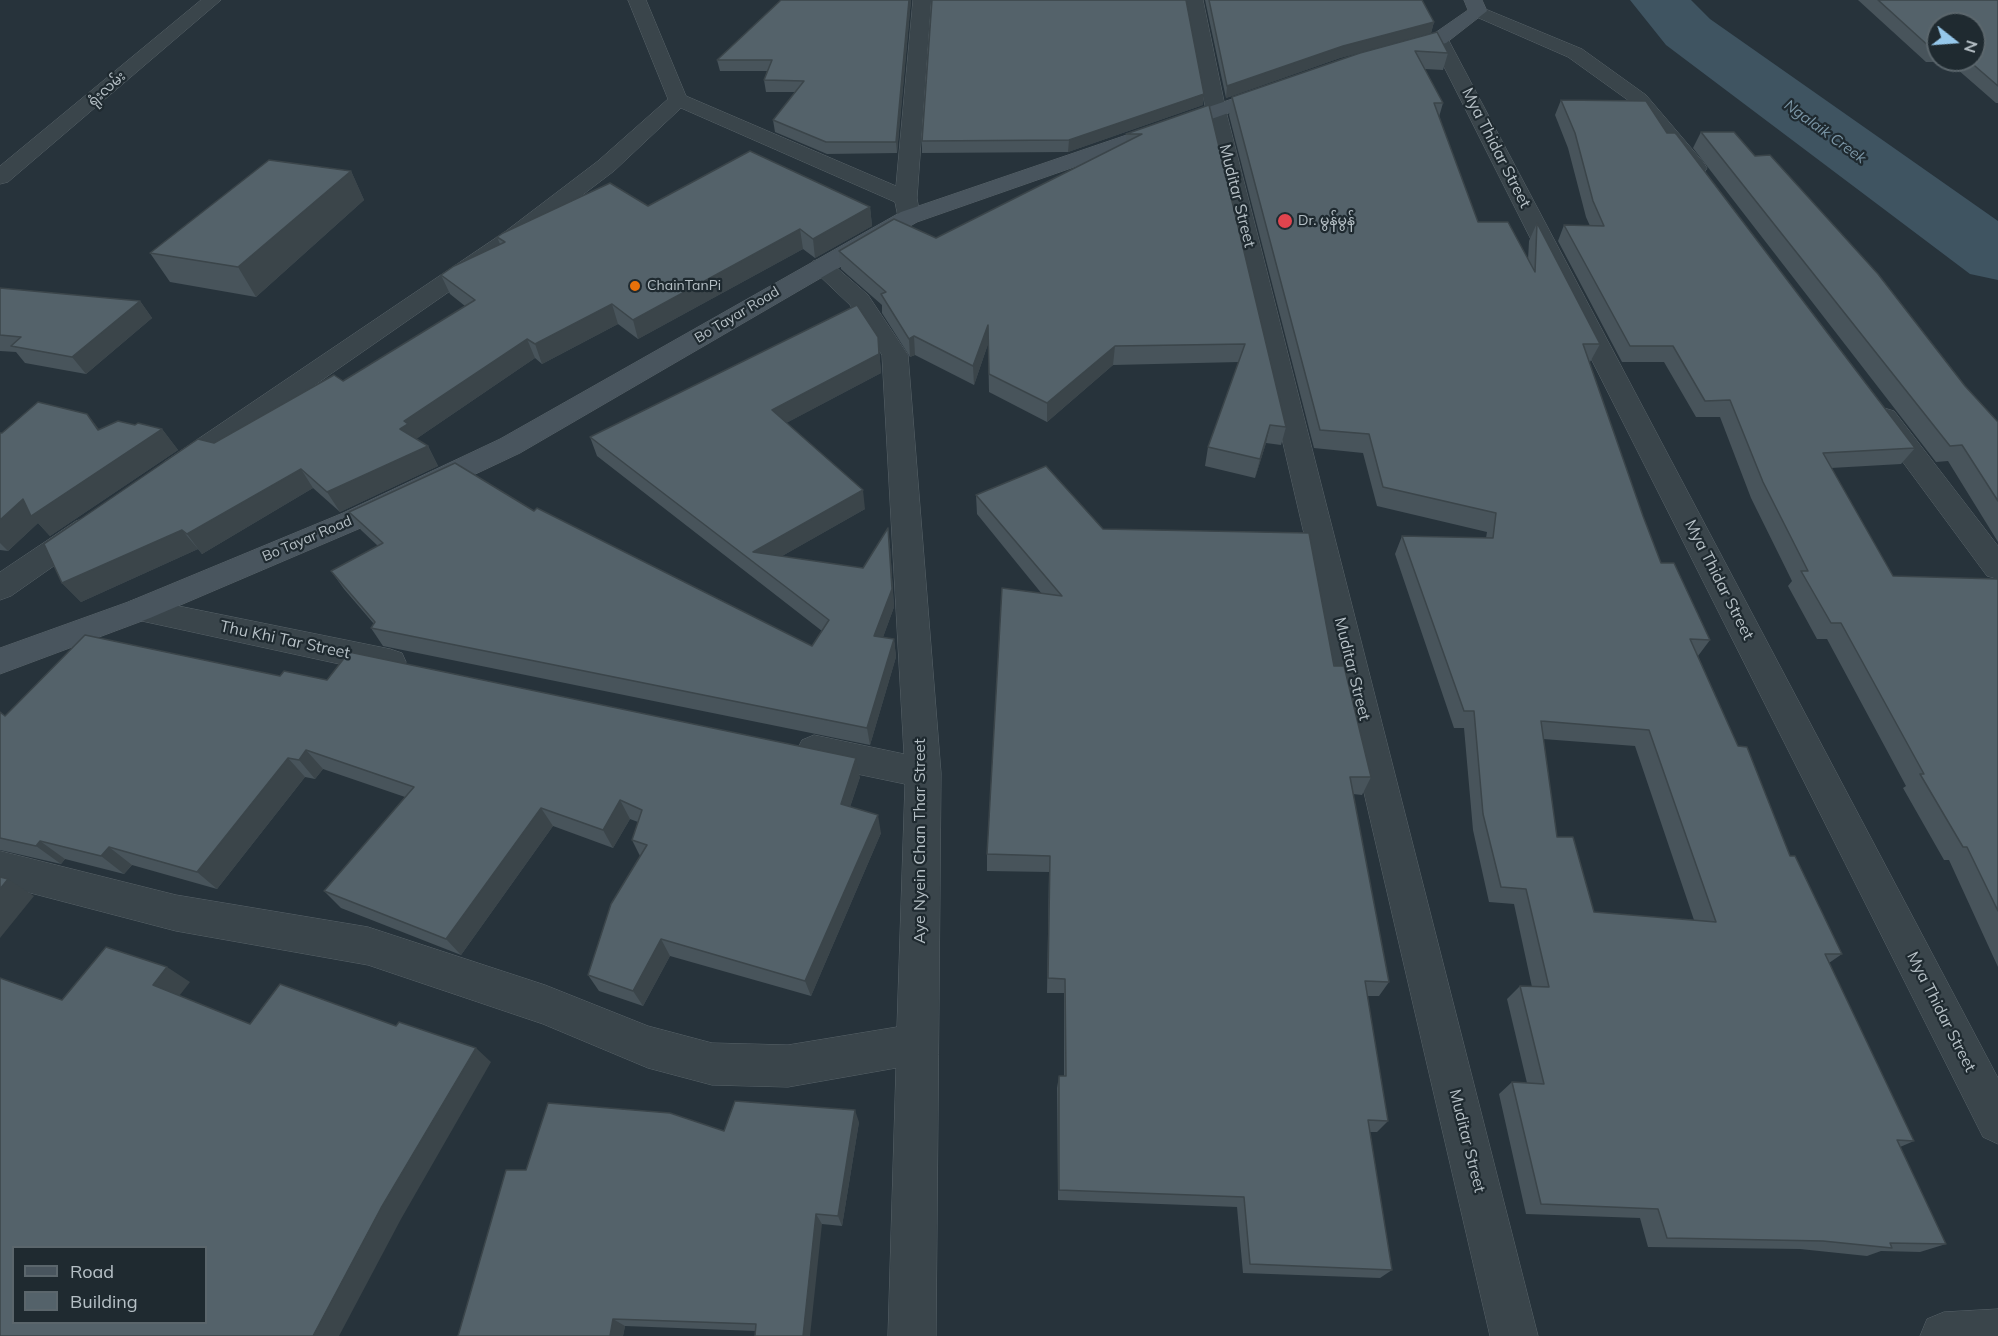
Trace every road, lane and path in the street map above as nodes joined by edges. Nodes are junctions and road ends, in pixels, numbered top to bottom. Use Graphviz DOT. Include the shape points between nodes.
graph roads {
  1 [pos="212,0"];
  2 [pos="637,0"];
  3 [pos="922,0"];
  4 [pos="1194,0"];
  5 [pos="1475,5"];
  6 [pos="1439,39"];
  7 [pos="1371,57"];
  8 [pos="1293,83"];
  9 [pos="678,100"];
  10 [pos="1216,111"];
  11 [pos="0,177"];
  12 [pos="1707,183"];
  13 [pos="908,208"];
  14 [pos="821,266"];
  15 [pos="1869,397"];
  16 [pos="158,480"];
  17 [pos="109,513"];
  18 [pos="1998,568"];
  19 [pos="0,588"];
  20 [pos="139,610"];
  21 [pos="0,661"];
  22 [pos="420,669"];
  23 [pos="783,744"];
  24 [pos="923,773"];
  25 [pos="0,868"];
  26 [pos="918,1044"];
  27 [pos="1998,1122"];
  28 [pos="1998,1333"];
  29 [pos="912,1336"];
  30 [pos="1515,1336"];
  31 [pos="1944,1336"];
  1 -- 11 [label="street, ရုံးလမ်း"];
  2 -- 9 [label="street"];
  3 -- 13 [label="street"];
  4 -- 10 [label="street, Muditar Street"];
  5 -- 6 [label="main road"];
  5 -- 12 [label="street" via="1575,53 1639,99"];
  6 -- 7 [label="main road"];
  6 -- 27 [label="street, Mya Thidar Street"];
  8 -- 10 [label="main road, Bo Tayar Road"];
  9 -- 13 [label="street"];
  9 -- 16 [label="street" via="606,166 514,236"];
  10 -- 13 [label="main road, Bo Tayar Road"];
  10 -- 30 [label="street, Muditar Street"];
  13 -- 14 [label="main road, Bo Tayar Road"];
  14 -- 20 [label="main road, Bo Tayar Road" via="510,446 353,520"];
  14 -- 24 [label="street, Aye Nyein Chan Thar Street" via="859,300 895,356"];
  15 -- 18 [label="street"];
  17 -- 19 [label="street"];
  20 -- 21 [label="main road, Bo Tayar Road"];
  20 -- 22 [label="street, Thu Khi Tar Street"];
  23 -- 24 [label="street"];
  24 -- 26 [label="street, Aye Nyein Chan Thar Street"];
  25 -- 26 [label="street" via="176,913 368,946 545,1005 648,1047 712,1064 788,1066"];
  26 -- 29 [label="street, Aye Nyein Chan Thar Street"];
  28 -- 31 [label="street"];
}
